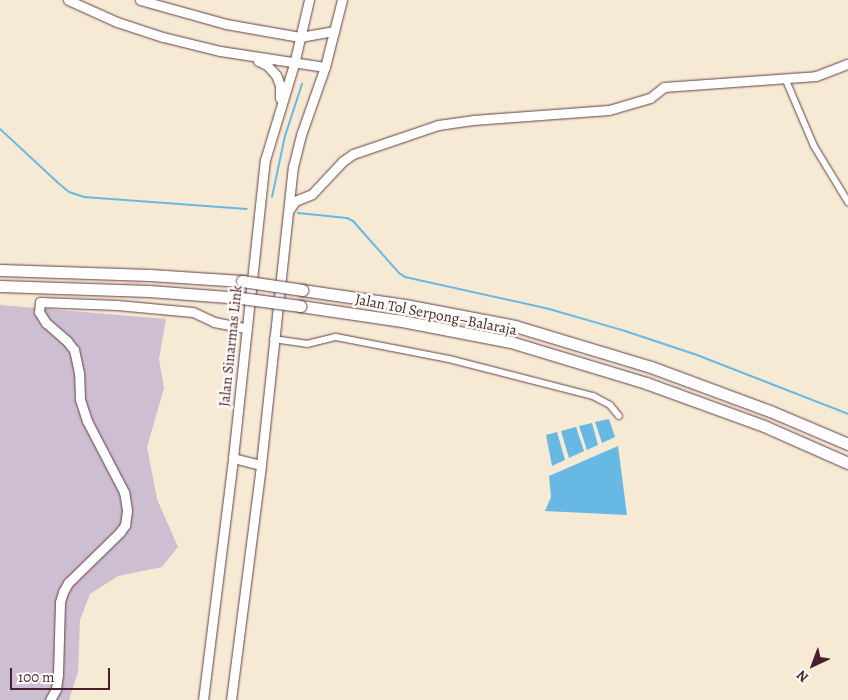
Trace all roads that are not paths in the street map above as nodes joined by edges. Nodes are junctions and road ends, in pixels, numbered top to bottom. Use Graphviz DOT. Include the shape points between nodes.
graph roads {
  1 [pos="68,0"];
  2 [pos="140,0"];
  3 [pos="309,0"];
  4 [pos="342,0"];
  5 [pos="334,31"];
  6 [pos="300,37"];
  7 [pos="246,56"];
  8 [pos="294,64"];
  9 [pos="848,64"];
  10 [pos="325,67"];
  11 [pos="786,78"];
  12 [pos="280,106"];
  13 [pos="848,202"];
  14 [pos="288,211"];
  15 [pos="0,270"];
  16 [pos="0,286"];
  17 [pos="246,328"];
  18 [pos="274,340"];
  19 [pos="619,416"];
  20 [pos="848,444"];
  21 [pos="233,458"];
  22 [pos="848,462"];
  23 [pos="261,465"];
  24 [pos="50,700"];
  25 [pos="203,700"];
  26 [pos="231,700"];
  1 -- 7 [label="street" via="117,22 163,37"];
  2 -- 6 [label="street" via="226,24"];
  3 -- 6 [label="street, Jalan Sinarmas Link"];
  4 -- 5 [label="street"];
  5 -- 6 [label="street"];
  5 -- 10 [label="street"];
  6 -- 8 [label="street, Jalan Sinarmas Link"];
  7 -- 8 [label="street"];
  7 -- 12 [label="street" via="267,65 276,75 280,85"];
  8 -- 10 [label="street"];
  8 -- 12 [label="street, Jalan Sinarmas Link"];
  9 -- 11 [label="street" via="816,76"];
  10 -- 14 [label="street" via="301,134"];
  11 -- 13 [label="street" via="814,146"];
  11 -- 14 [label="street" via="664,87 650,98 609,110 438,125 352,154 312,194 295,201"];
  12 -- 17 [label="street, Jalan Sinarmas Link" via="265,160"];
  14 -- 18 [label="street"];
  15 -- 20 [label="highway, Jalan Tol Serpong–Balaraja, bridge" via="242,281 405,305 514,326 651,367 770,410"];
  16 -- 22 [label="highway, Jalan Tol Serpong–Balaraja, bridge" via="241,298 402,321 511,342 646,383 764,426"];
  17 -- 21 [label="street, Jalan Sinarmas Link"];
  17 -- 24 [label="street" via="214,322 193,312 40,302 39,312 46,324 74,350 86,421 124,492 127,510 125,525 120,532 68,583 63,592 58,674"];
  18 -- 19 [label="street" via="307,344 336,337 448,359 593,396 610,405"];
  18 -- 23 [label="street"];
  21 -- 23 [label="street"];
  21 -- 25 [label="street, Jalan Sinarmas Link"];
  23 -- 26 [label="street"];
}
